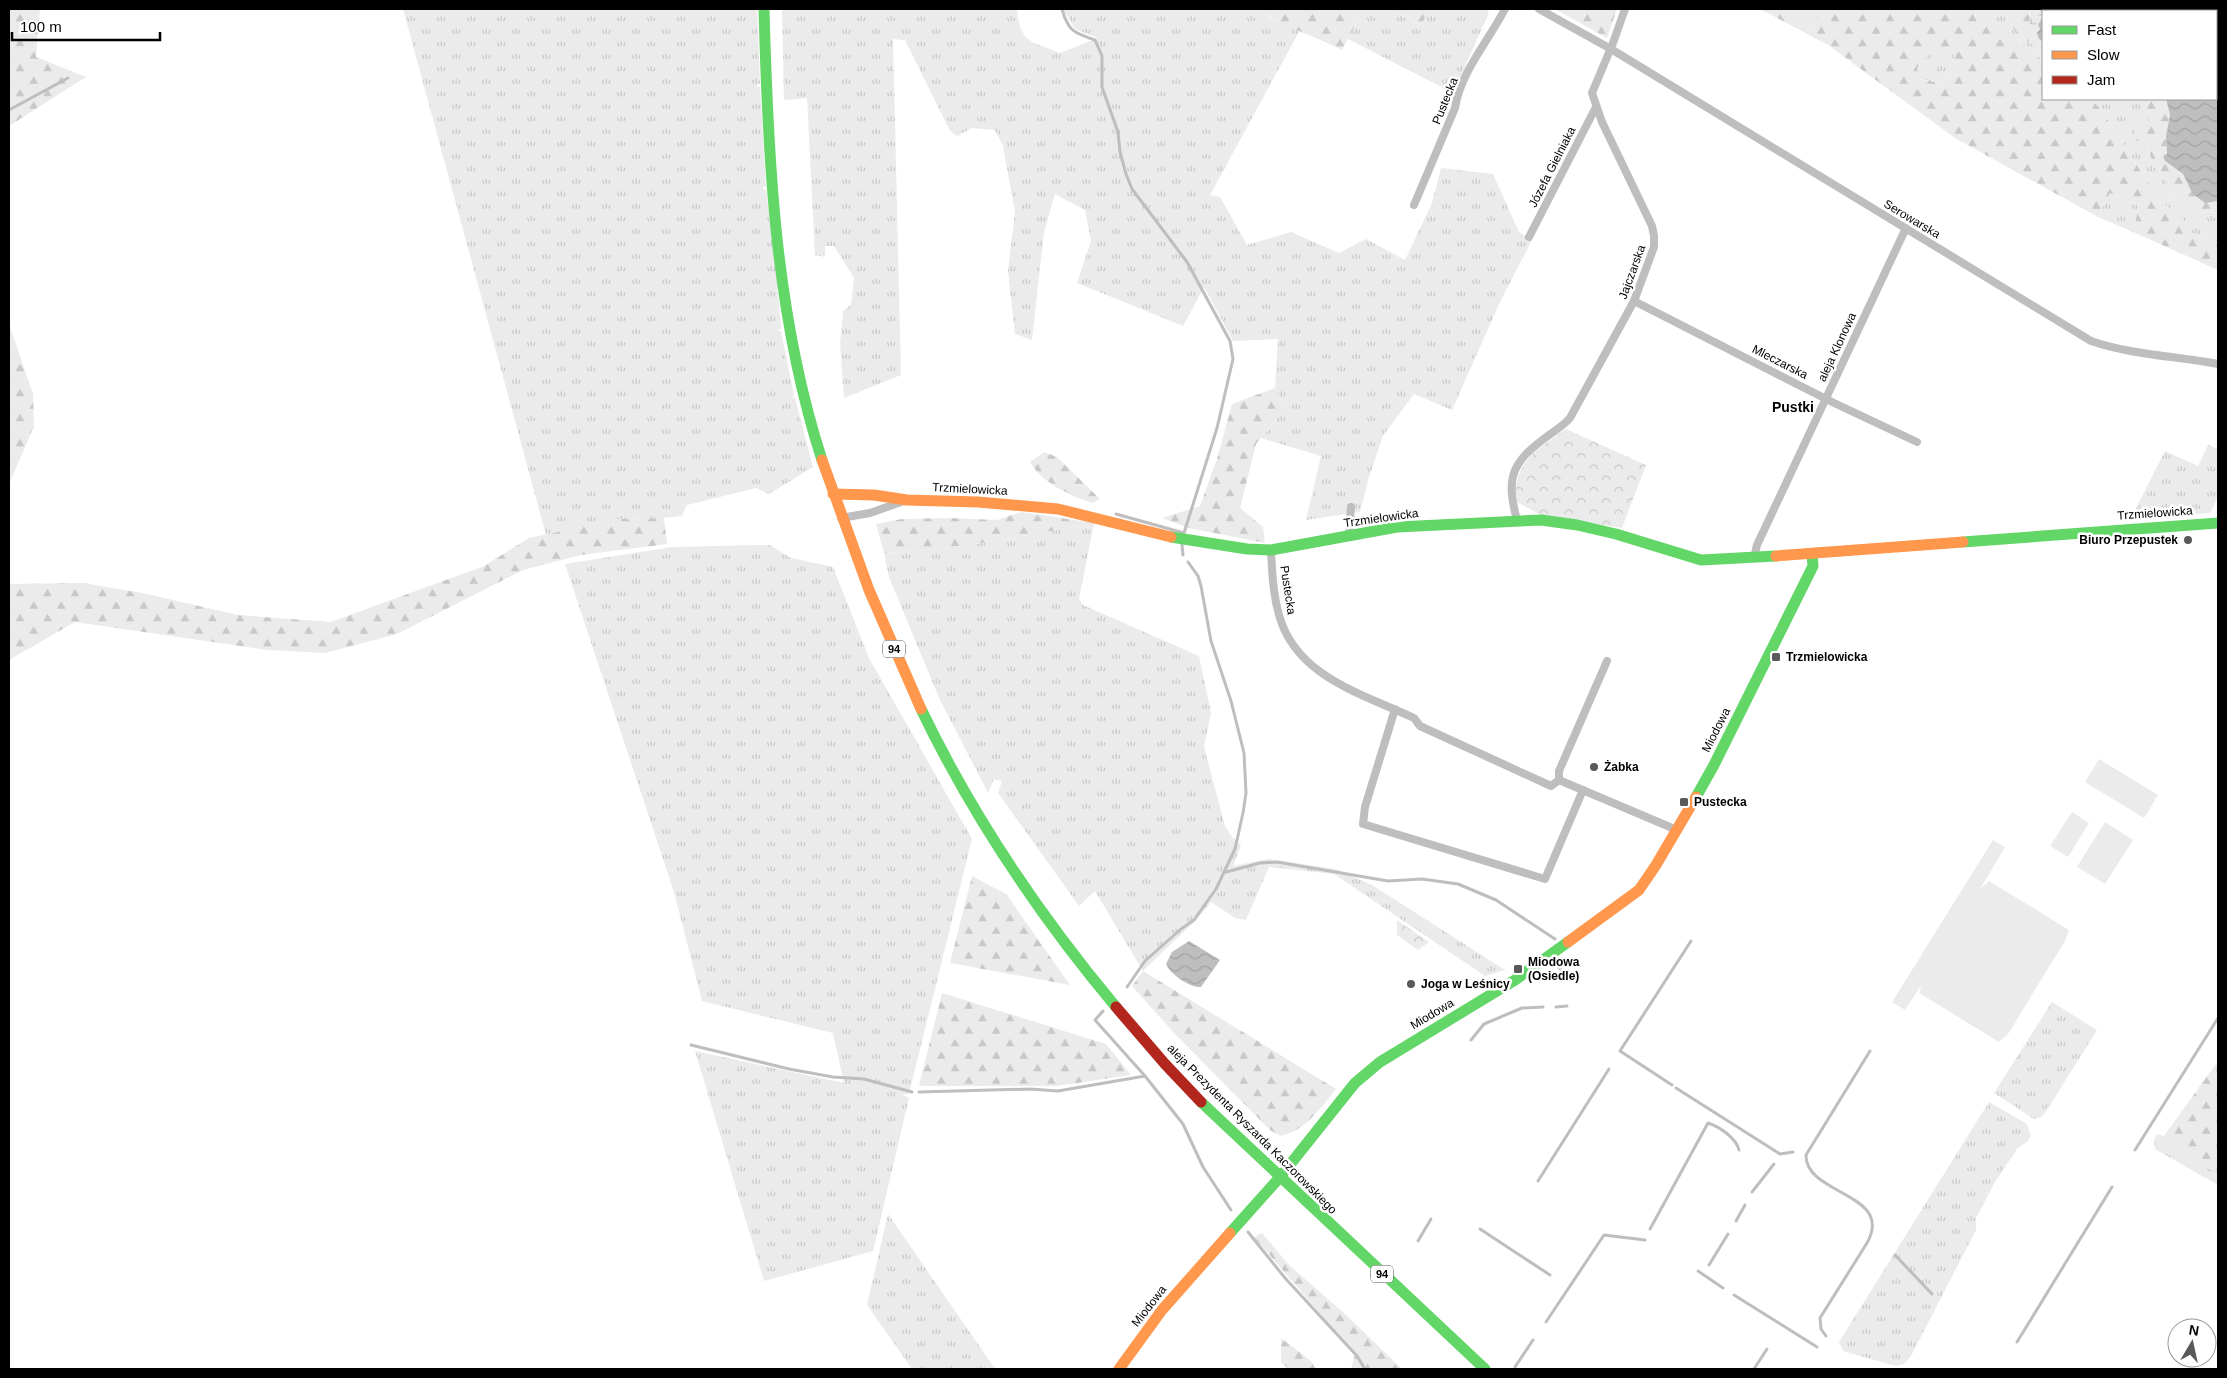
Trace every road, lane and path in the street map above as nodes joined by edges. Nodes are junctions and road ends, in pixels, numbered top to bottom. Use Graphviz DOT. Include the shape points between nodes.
graph roads {
  1 [pos="764,9"];
  2 [pos="1504,9"];
  3 [pos="1539,9"];
  4 [pos="1625,9"];
  5 [pos="1611,49"];
  6 [pos="1596,107"];
  7 [pos="1414,205"];
  8 [pos="1906,228"];
  9 [pos="1529,237"];
  10 [pos="1634,301"];
  11 [pos="2218,364"];
  12 [pos="1826,399"];
  13 [pos="1917,442"];
  14 [pos="832,494"];
  15 [pos="907,500"];
  16 [pos="1351,508"];
  17 [pos="841,518"];
  18 [pos="1517,520"];
  19 [pos="2218,522"];
  20 [pos="1349,536"];
  21 [pos="1271,550"];
  22 [pos="1812,554"];
  23 [pos="1754,558"];
  24 [pos="1607,661"];
  25 [pos="1395,709"];
  26 [pos="1559,780"];
  27 [pos="1583,790"];
  28 [pos="1677,830"];
  29 [pos="1280,1176"];
  30 [pos="1119,1369"];
  31 [pos="1485,1369"];
  1 -- 14 [label="street, aleja Prezydenta Ryszarda Kaczorowskiego / 94" via="770,172 789,325 799,378"];
  2 -- 7 [label="street, Pustecka" via="1457,98"];
  3 -- 5 [label="street, Serowarska"];
  4 -- 5 [label="street, Jajczarska"];
  5 -- 6 [label="street, Jajczarska" via="1593,86"];
  5 -- 8 [label="street, Serowarska"];
  6 -- 9 [label="street, Józefa Gielniaka"];
  6 -- 10 [label="street, Jajczarska" via="1654,236 1654,247"];
  8 -- 11 [label="street, Serowarska" via="2091,341 2130,352"];
  8 -- 12 [label="street, aleja Klonowa"];
  10 -- 12 [label="street, Mleczarska"];
  10 -- 18 [label="street, Jajczarska" via="1570,418 1521,458 1515,469 1510,486"];
  12 -- 13 [label="street, Mleczarska"];
  12 -- 23 [label="street, aleja Klonowa" via="1757,545"];
  14 -- 15 [label="street, Trzmielowicka"];
  14 -- 17 [label="street, aleja Prezydenta Ryszarda Kaczorowskiego / 94"];
  15 -- 17 [label="street, Trzmielowicka" via="870,513"];
  15 -- 21 [label="street, Trzmielowicka" via="1058,509 1173,538"];
  16 -- 20 [label="street"];
  17 -- 29 [label="street, aleja Prezydenta Ryszarda Kaczorowskiego / 94" via="909,684 953,772 990,834 1050,923 1154,1052"];
  18 -- 20 [label="street, Trzmielowicka" via="1397,527"];
  18 -- 23 [label="street, Trzmielowicka" via="1577,525 1701,560"];
  19 -- 22 [label="street, Trzmielowicka"];
  20 -- 21 [label="street, Trzmielowicka"];
  21 -- 25 [label="street, Pustecka" via="1279,615 1286,633 1304,659 1330,680"];
  22 -- 23 [label="street, Trzmielowicka"];
  22 -- 28 [label="street, Miodowa" via="1813,566 1760,676"];
  24 -- 26 [label="street" via="1559,770"];
  25 -- 26 [label="street, Pustecka" via="1414,718 1420,726 1551,786"];
  25 -- 27 [label="street" via="1365,807 1363,824 1545,879"];
  26 -- 27 [label="street, Pustecka"];
  27 -- 28 [label="street, Pustecka"];
  28 -- 29 [label="street, Miodowa" via="1638,890 1516,980 1380,1062 1350,1090"];
  29 -- 30 [label="street, Miodowa" via="1162,1310"];
  29 -- 31 [label="street, aleja Prezydenta Ryszarda Kaczorowskiego / 94"];
}
